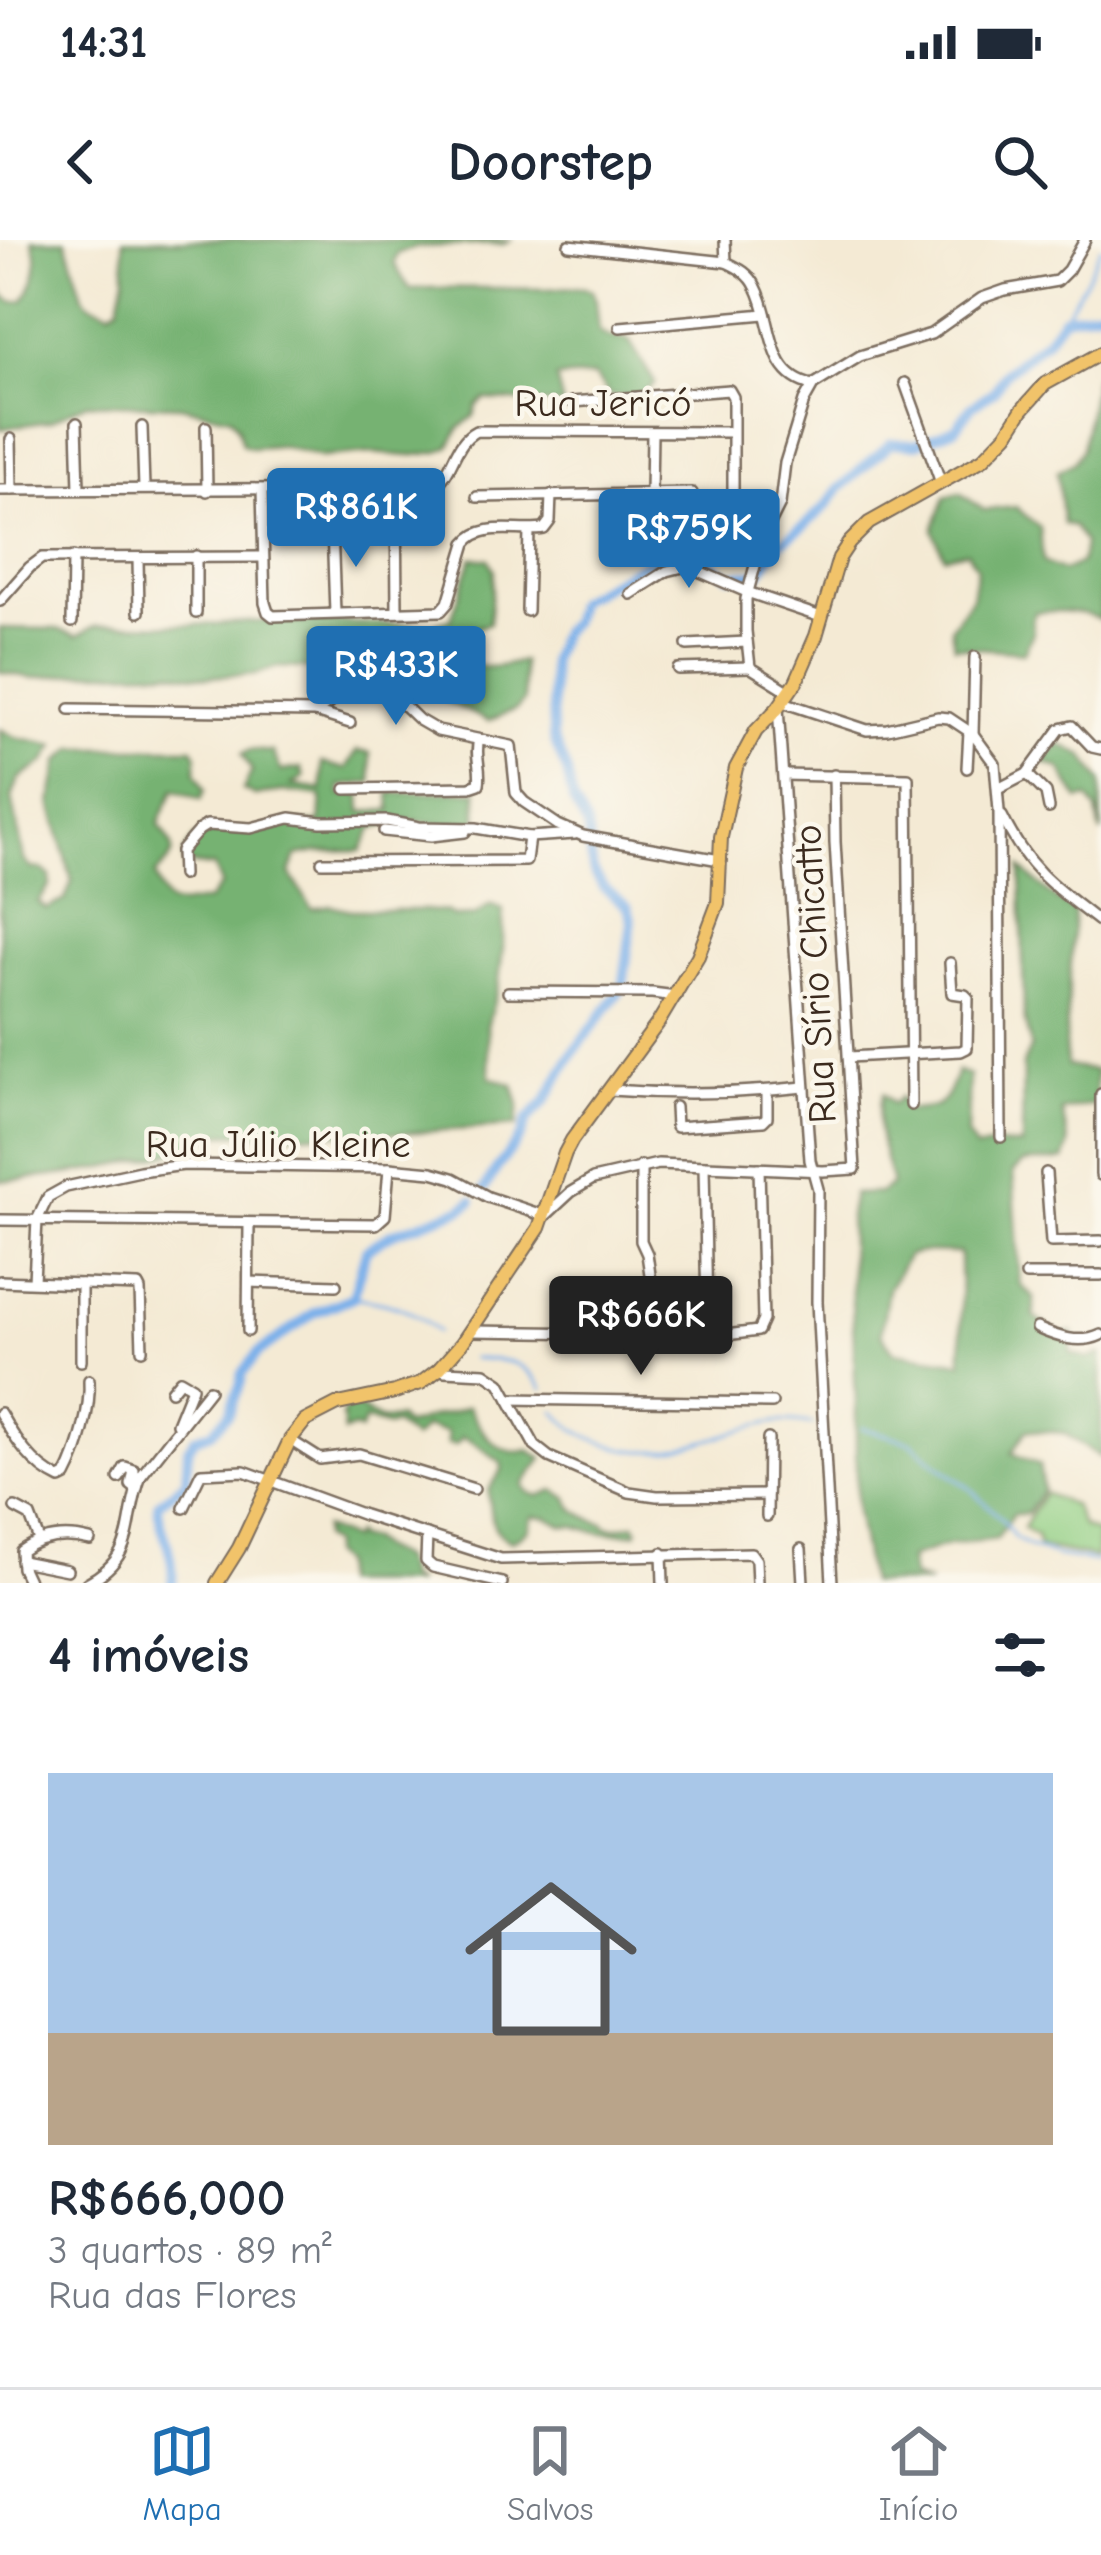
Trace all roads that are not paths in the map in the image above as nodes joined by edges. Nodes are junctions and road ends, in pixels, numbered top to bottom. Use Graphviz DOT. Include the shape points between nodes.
graph roads {
  1 [pos="725,240"];
  2 [pos="1085,240"];
  3 [pos="569,245"];
  4 [pos="726,262"];
  5 [pos="765,314"];
  6 [pos="620,327"];
  7 [pos="1101,353"];
  8 [pos="905,383"];
  9 [pos="813,385"];
  10 [pos="572,402"];
  11 [pos="77,423"];
  12 [pos="142,427"];
  13 [pos="206,428"];
  14 [pos="732,432"];
  15 [pos="652,433"];
  16 [pos="11,439"];
  17 [pos="941,483"];
  18 [pos="144,488"];
  19 [pos="395,488"];
  20 [pos="79,489"];
  21 [pos="6,490"];
  22 [pos="208,490"];
  23 [pos="262,490"];
  24 [pos="651,492"];
  25 [pos="692,493"];
  26 [pos="551,494"];
  27 [pos="478,497"];
  28 [pos="332,527"];
  29 [pos="530,531"];
  30 [pos="762,540"];
  31 [pos="196,556"];
  32 [pos="73,557"];
  33 [pos="262,557"];
  34 [pos="138,559"];
  35 [pos="748,588"];
  36 [pos="631,594"];
  37 [pos="0,601"];
  38 [pos="527,610"];
  39 [pos="139,612"];
  40 [pos="397,612"];
  41 [pos="196,613"];
  42 [pos="334,613"];
  43 [pos="821,617"];
  44 [pos="72,622"];
  45 [pos="747,642"];
  46 [pos="687,645"];
  47 [pos="975,657"];
  48 [pos="750,667"];
  49 [pos="678,669"];
  50 [pos="784,701"];
  51 [pos="70,709"];
  52 [pos="315,712"];
  53 [pos="350,723"];
  54 [pos="971,732"];
  55 [pos="479,740"];
  56 [pos="1101,749"];
  57 [pos="967,768"];
  58 [pos="1027,774"];
  59 [pos="784,775"];
  60 [pos="834,775"];
  61 [pos="346,789"];
  62 [pos="998,789"];
  63 [pos="1049,808"];
  64 [pos="999,811"];
  65 [pos="468,828"];
  66 [pos="384,831"];
  67 [pos="585,836"];
  68 [pos="529,837"];
  69 [pos="720,860"];
  70 [pos="322,862"];
  71 [pos="182,874"];
  72 [pos="1101,923"];
  73 [pos="950,963"];
  74 [pos="508,992"];
  75 [pos="676,996"];
  76 [pos="912,1056"];
  77 [pos="849,1057"];
  78 [pos="804,1087"];
  79 [pos="610,1090"];
  80 [pos="767,1091"];
  81 [pos="1101,1094"];
  82 [pos="911,1105"];
  83 [pos="675,1107"];
  84 [pos="1001,1137"];
  85 [pos="641,1166"];
  86 [pos="704,1166"];
  87 [pos="389,1168"];
  88 [pos="759,1168"];
  89 [pos="813,1171"];
  90 [pos="1046,1173"];
  91 [pos="1101,1175"];
  92 [pos="545,1216"];
  93 [pos="0,1220"];
  94 [pos="37,1220"];
  95 [pos="250,1224"];
  96 [pos="1101,1241"];
  97 [pos="1101,1275"];
  98 [pos="1026,1276"];
  99 [pos="0,1281"];
  100 [pos="34,1281"];
  101 [pos="249,1282"];
  102 [pos="81,1284"];
  103 [pos="336,1285"];
  104 [pos="652,1288"];
  105 [pos="707,1311"];
  106 [pos="1037,1328"];
  107 [pos="248,1331"];
  108 [pos="471,1331"];
  109 [pos="1101,1335"];
  110 [pos="142,1350"];
  111 [pos="81,1361"];
  112 [pos="439,1369"];
  113 [pos="89,1380"];
  114 [pos="209,1390"];
  115 [pos="171,1391"];
  116 [pos="509,1399"];
  117 [pos="772,1403"];
  118 [pos="0,1413"];
  119 [pos="176,1429"];
  120 [pos="768,1439"];
  121 [pos="290,1440"];
  122 [pos="119,1478"];
  123 [pos="269,1483"];
  124 [pos="136,1489"];
  125 [pos="473,1489"];
  126 [pos="767,1495"];
  127 [pos="15,1508"];
  128 [pos="184,1508"];
  129 [pos="767,1516"];
  130 [pos="427,1535"];
  131 [pos="39,1540"];
  132 [pos="90,1540"];
  133 [pos="801,1549"];
  134 [pos="662,1553"];
  135 [pos="21,1561"];
  136 [pos="67,1570"];
  137 [pos="29,1583"];
  138 [pos="87,1583"];
  139 [pos="217,1583"];
  140 [pos="502,1583"];
  141 [pos="663,1583"];
  142 [pos="757,1583"];
  143 [pos="803,1583"];
  144 [pos="832,1583"];
  1 -- 4 [label="street"];
  2 -- 9 [label="street" via="1057,281 982,298 931,334 860,356"];
  3 -- 4 [label="street"];
  4 -- 5 [label="street" via="748,274"];
  5 -- 6 [label="street"];
  5 -- 9 [label="street" via="788,372"];
  7 -- 17 [label="main road" via="1045,384 998,445"];
  8 -- 17 [label="street"];
  9 -- 30 [label="street"];
  10 -- 14 [label="street" via="729,390"];
  11 -- 20 [label="street"];
  12 -- 18 [label="street"];
  13 -- 22 [label="street"];
  14 -- 15 [label="street, Rua Jericó"];
  14 -- 30 [label="street" via="735,511"];
  15 -- 19 [label="street, Rua Jericó" via="476,431 462,440 439,485"];
  15 -- 24 [label="street"];
  16 -- 21 [label="street"];
  17 -- 43 [label="main road" via="849,543"];
  18 -- 20 [label="street, Rua Jericó"];
  18 -- 22 [label="street, Rua Jericó"];
  19 -- 23 [label="street, Rua Jericó"];
  19 -- 40 [label="street"];
  20 -- 21 [label="street, Rua Jericó"];
  22 -- 23 [label="street, Rua Jericó"];
  23 -- 33 [label="street"];
  24 -- 25 [label="street"];
  24 -- 26 [label="street"];
  26 -- 27 [label="street"];
  26 -- 29 [label="street" via="549,526"];
  28 -- 42 [label="street"];
  29 -- 38 [label="street"];
  29 -- 40 [label="street" via="476,532 445,609"];
  30 -- 35 [label="street"];
  31 -- 33 [label="street"];
  31 -- 34 [label="street"];
  31 -- 41 [label="street"];
  32 -- 34 [label="street"];
  32 -- 37 [label="street" via="36,561"];
  32 -- 44 [label="street"];
  33 -- 42 [label="street" via="268,613"];
  34 -- 39 [label="street"];
  35 -- 36 [label="street" via="687,566"];
  35 -- 43 [label="street"];
  35 -- 45 [label="street"];
  40 -- 42 [label="street"];
  43 -- 50 [label="main road"];
  45 -- 46 [label="street"];
  45 -- 48 [label="street"];
  47 -- 54 [label="street"];
  48 -- 49 [label="street"];
  48 -- 50 [label="street"];
  50 -- 54 [label="street" via="867,730 938,717"];
  50 -- 59 [label="street"];
  50 -- 69 [label="main road" via="740,756"];
  51 -- 52 [label="street"];
  52 -- 53 [label="street"];
  52 -- 55 [label="street" via="358,686 375,686 438,731"];
  54 -- 57 [label="street"];
  54 -- 62 [label="street" via="995,764"];
  55 -- 61 [label="street" via="481,778 470,788"];
  55 -- 67 [label="street" via="511,746 520,797"];
  56 -- 58 [label="street" via="1072,726 1060,729"];
  58 -- 62 [label="street"];
  58 -- 63 [label="street"];
  59 -- 60 [label="street"];
  59 -- 78 [label="street"];
  60 -- 76 [label="street" via="908,778"];
  60 -- 77 [label="street, Rua Sírio Chicatto"];
  62 -- 64 [label="street"];
  64 -- 72 [label="street" via="1045,880"];
  64 -- 84 [label="street"];
  65 -- 66 [label="street" via="431,836"];
  65 -- 68 [label="street"];
  65 -- 71 [label="street" via="290,818 251,828 207,825 182,850"];
  67 -- 68 [label="street"];
  67 -- 69 [label="street"];
  68 -- 70 [label="street" via="526,860"];
  69 -- 75 [label="main road" via="715,916"];
  73 -- 76 [label="street" via="952,994 968,998 967,1048"];
  74 -- 75 [label="street"];
  75 -- 79 [label="main road"];
  76 -- 77 [label="street"];
  76 -- 82 [label="street"];
  77 -- 89 [label="street, Rua Sírio Chicatto" via="855,1169"];
  78 -- 80 [label="street"];
  78 -- 89 [label="street"];
  79 -- 80 [label="street"];
  79 -- 92 [label="main road" via="565,1153"];
  80 -- 83 [label="street" via="764,1121 676,1127"];
  81 -- 91 [label="street"];
  85 -- 86 [label="street"];
  85 -- 92 [label="street" via="593,1179"];
  85 -- 104 [label="street" via="640,1240"];
  86 -- 88 [label="street"];
  86 -- 105 [label="street"];
  87 -- 92 [label="street, Rua Júlio Kleine" via="442,1175"];
  87 -- 94 [label="street, Rua Júlio Kleine" via="140,1171 56,1191"];
  87 -- 95 [label="street" via="386,1216 376,1224"];
  88 -- 89 [label="street"];
  88 -- 108 [label="street" via="758,1331"];
  89 -- 144 [label="street"];
  90 -- 96 [label="street" via="1051,1242"];
  92 -- 108 [label="main road"];
  93 -- 94 [label="street"];
  94 -- 95 [label="street"];
  94 -- 100 [label="street"];
  95 -- 101 [label="street"];
  97 -- 98 [label="street"];
  99 -- 100 [label="street"];
  100 -- 102 [label="street"];
  101 -- 103 [label="street"];
  101 -- 107 [label="street"];
  102 -- 110 [label="street" via="138,1286"];
  102 -- 111 [label="street"];
  106 -- 109 [label="street" via="1079,1340"];
  108 -- 112 [label="main road"];
  112 -- 116 [label="street" via="485,1372"];
  112 -- 121 [label="main road" via="408,1388 323,1410"];
  113 -- 118 [label="street" via="75,1454 60,1479 22,1447"];
  114 -- 119 [label="street"];
  115 -- 119 [label="street" via="180,1380 192,1387"];
  116 -- 117 [label="street"];
  116 -- 126 [label="street" via="549,1457 629,1492"];
  119 -- 124 [label="street"];
  120 -- 126 [label="street"];
  121 -- 123 [label="main road"];
  121 -- 125 [label="street" via="320,1459 359,1454"];
  122 -- 124 [label="street" via="125,1467 134,1470"];
  123 -- 128 [label="street" via="244,1471 207,1472"];
  123 -- 130 [label="street"];
  123 -- 139 [label="main road"];
  124 -- 138 [label="street" via="125,1546"];
  126 -- 129 [label="street"];
  127 -- 131 [label="street" via="31,1516"];
  130 -- 134 [label="street" via="501,1559"];
  130 -- 140 [label="street" via="433,1567"];
  131 -- 132 [label="street"];
  131 -- 135 [label="street" via="22,1550"];
  133 -- 143 [label="street"];
  134 -- 141 [label="street"];
  134 -- 142 [label="street" via="752,1553"];
  135 -- 136 [label="street"];
  135 -- 137 [label="street"];
}
